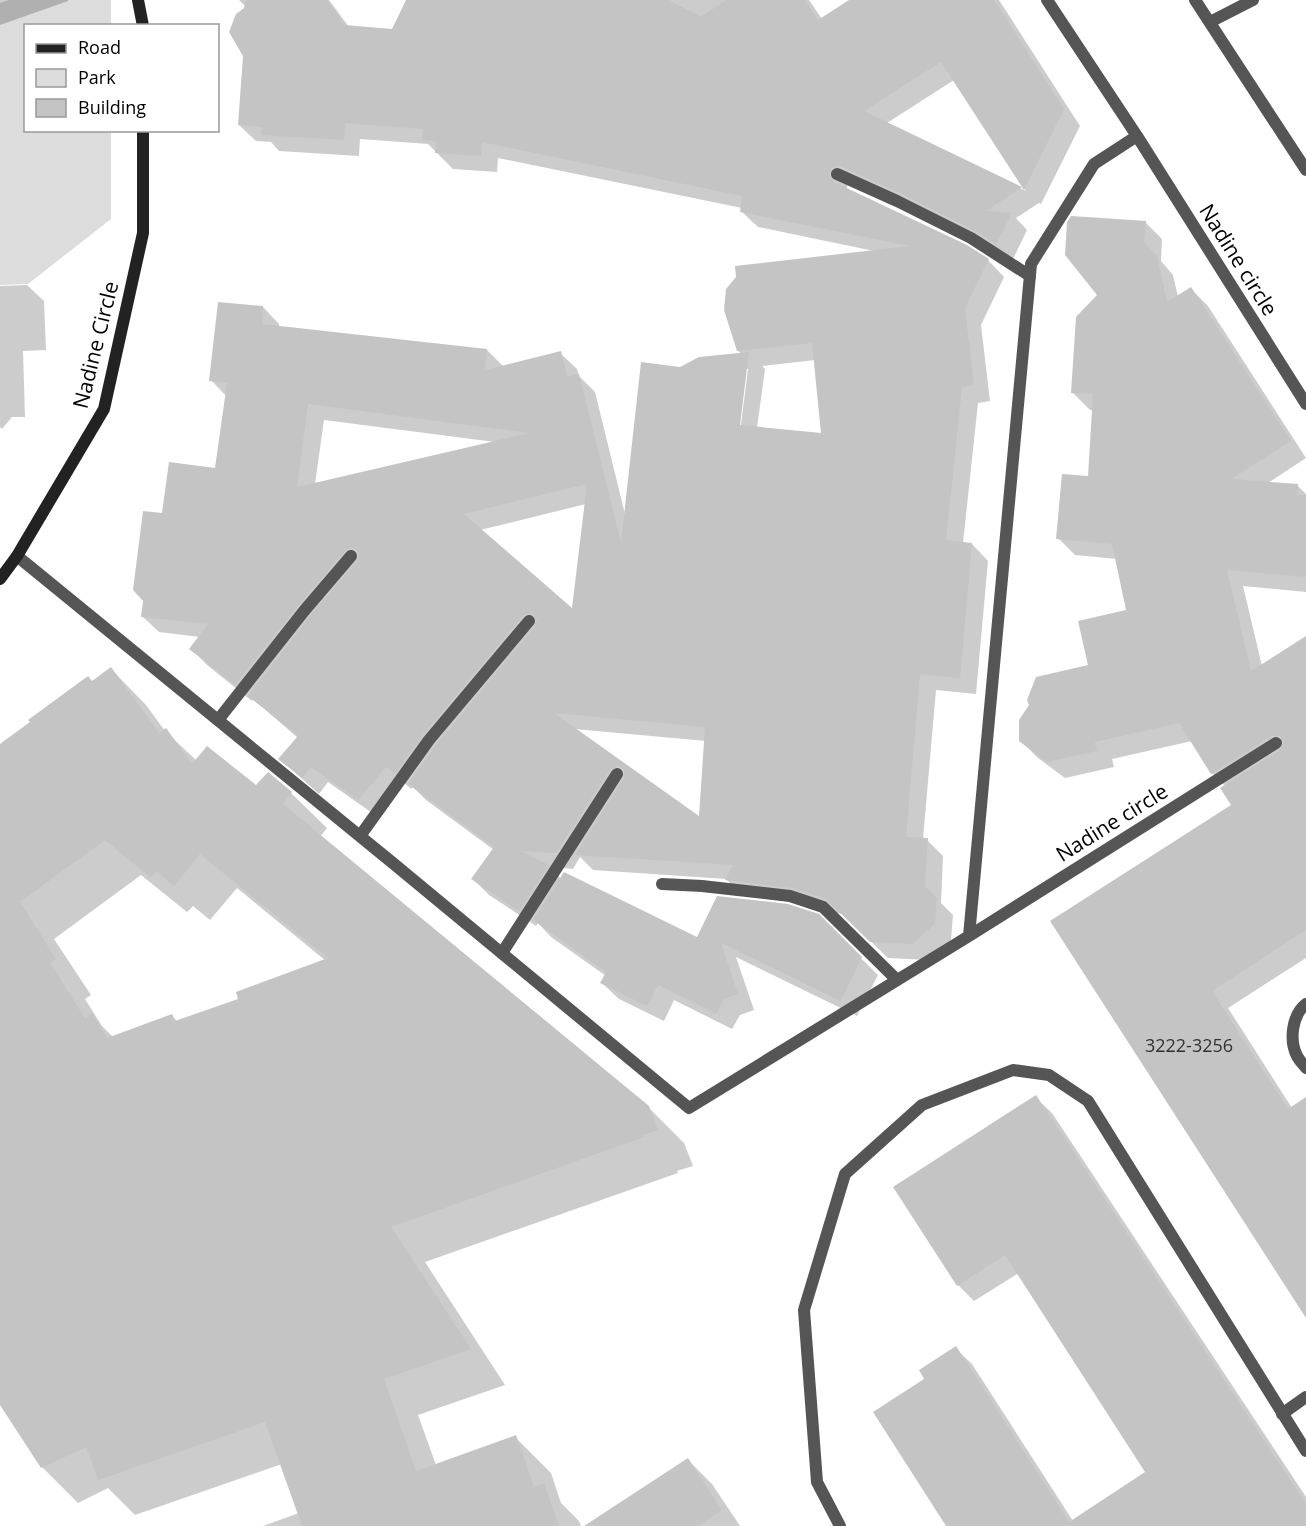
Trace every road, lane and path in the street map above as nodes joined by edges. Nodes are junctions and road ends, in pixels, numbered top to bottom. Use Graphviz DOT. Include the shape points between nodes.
graph roads {
  1 [pos="138,0"];
  2 [pos="1047,0"];
  3 [pos="1195,0"];
  4 [pos="1253,0"];
  5 [pos="1210,22"];
  6 [pos="143,24"];
  7 [pos="143,132"];
  8 [pos="1137,136"];
  9 [pos="1306,170"];
  10 [pos="837,174"];
  11 [pos="1030,276"];
  12 [pos="1306,404"];
  13 [pos="17,556"];
  14 [pos="351,556"];
  15 [pos="0,579"];
  16 [pos="528,621"];
  17 [pos="218,720"];
  18 [pos="1276,743"];
  19 [pos="617,774"];
  20 [pos="360,836"];
  21 [pos="662,884"];
  22 [pos="969,936"];
  23 [pos="502,953"];
  24 [pos="897,980"];
  25 [pos="1306,1004"];
  26 [pos="1306,1068"];
  27 [pos="1306,1397"];
  28 [pos="1282,1414"];
  29 [pos="1306,1451"];
  30 [pos="840,1526"];
  1 -- 6 [label="street"];
  2 -- 8 [label="street, Nadine circle"];
  3 -- 5 [label="street"];
  4 -- 5 [label="street"];
  5 -- 9 [label="street"];
  7 -- 13 [label="street, Nadine Circle" via="144,233 104,410"];
  8 -- 11 [label="street" via="1094,164 1031,264"];
  8 -- 12 [label="street, Nadine circle"];
  10 -- 11 [label="street" via="971,238"];
  11 -- 22 [label="street"];
  13 -- 15 [label="street, Nadine Circle"];
  13 -- 17 [label="street"];
  14 -- 17 [label="street"];
  16 -- 20 [label="street" via="429,740"];
  17 -- 20 [label="street"];
  18 -- 22 [label="street, Nadine circle"];
  19 -- 23 [label="street"];
  20 -- 23 [label="street"];
  21 -- 24 [label="street" via="790,896 823,907"];
  22 -- 24 [label="street, Nadine circle"];
  23 -- 24 [label="street, Nadine circle" via="689,1108"];
  25 -- 26 [label="street" via="1300,1008 1292,1031 1296,1055"];
  27 -- 28 [label="street"];
  28 -- 29 [label="street"];
  28 -- 30 [label="street" via="1088,1101 1049,1075 1012,1070 922,1105 845,1174 804,1310 818,1482"];
}
